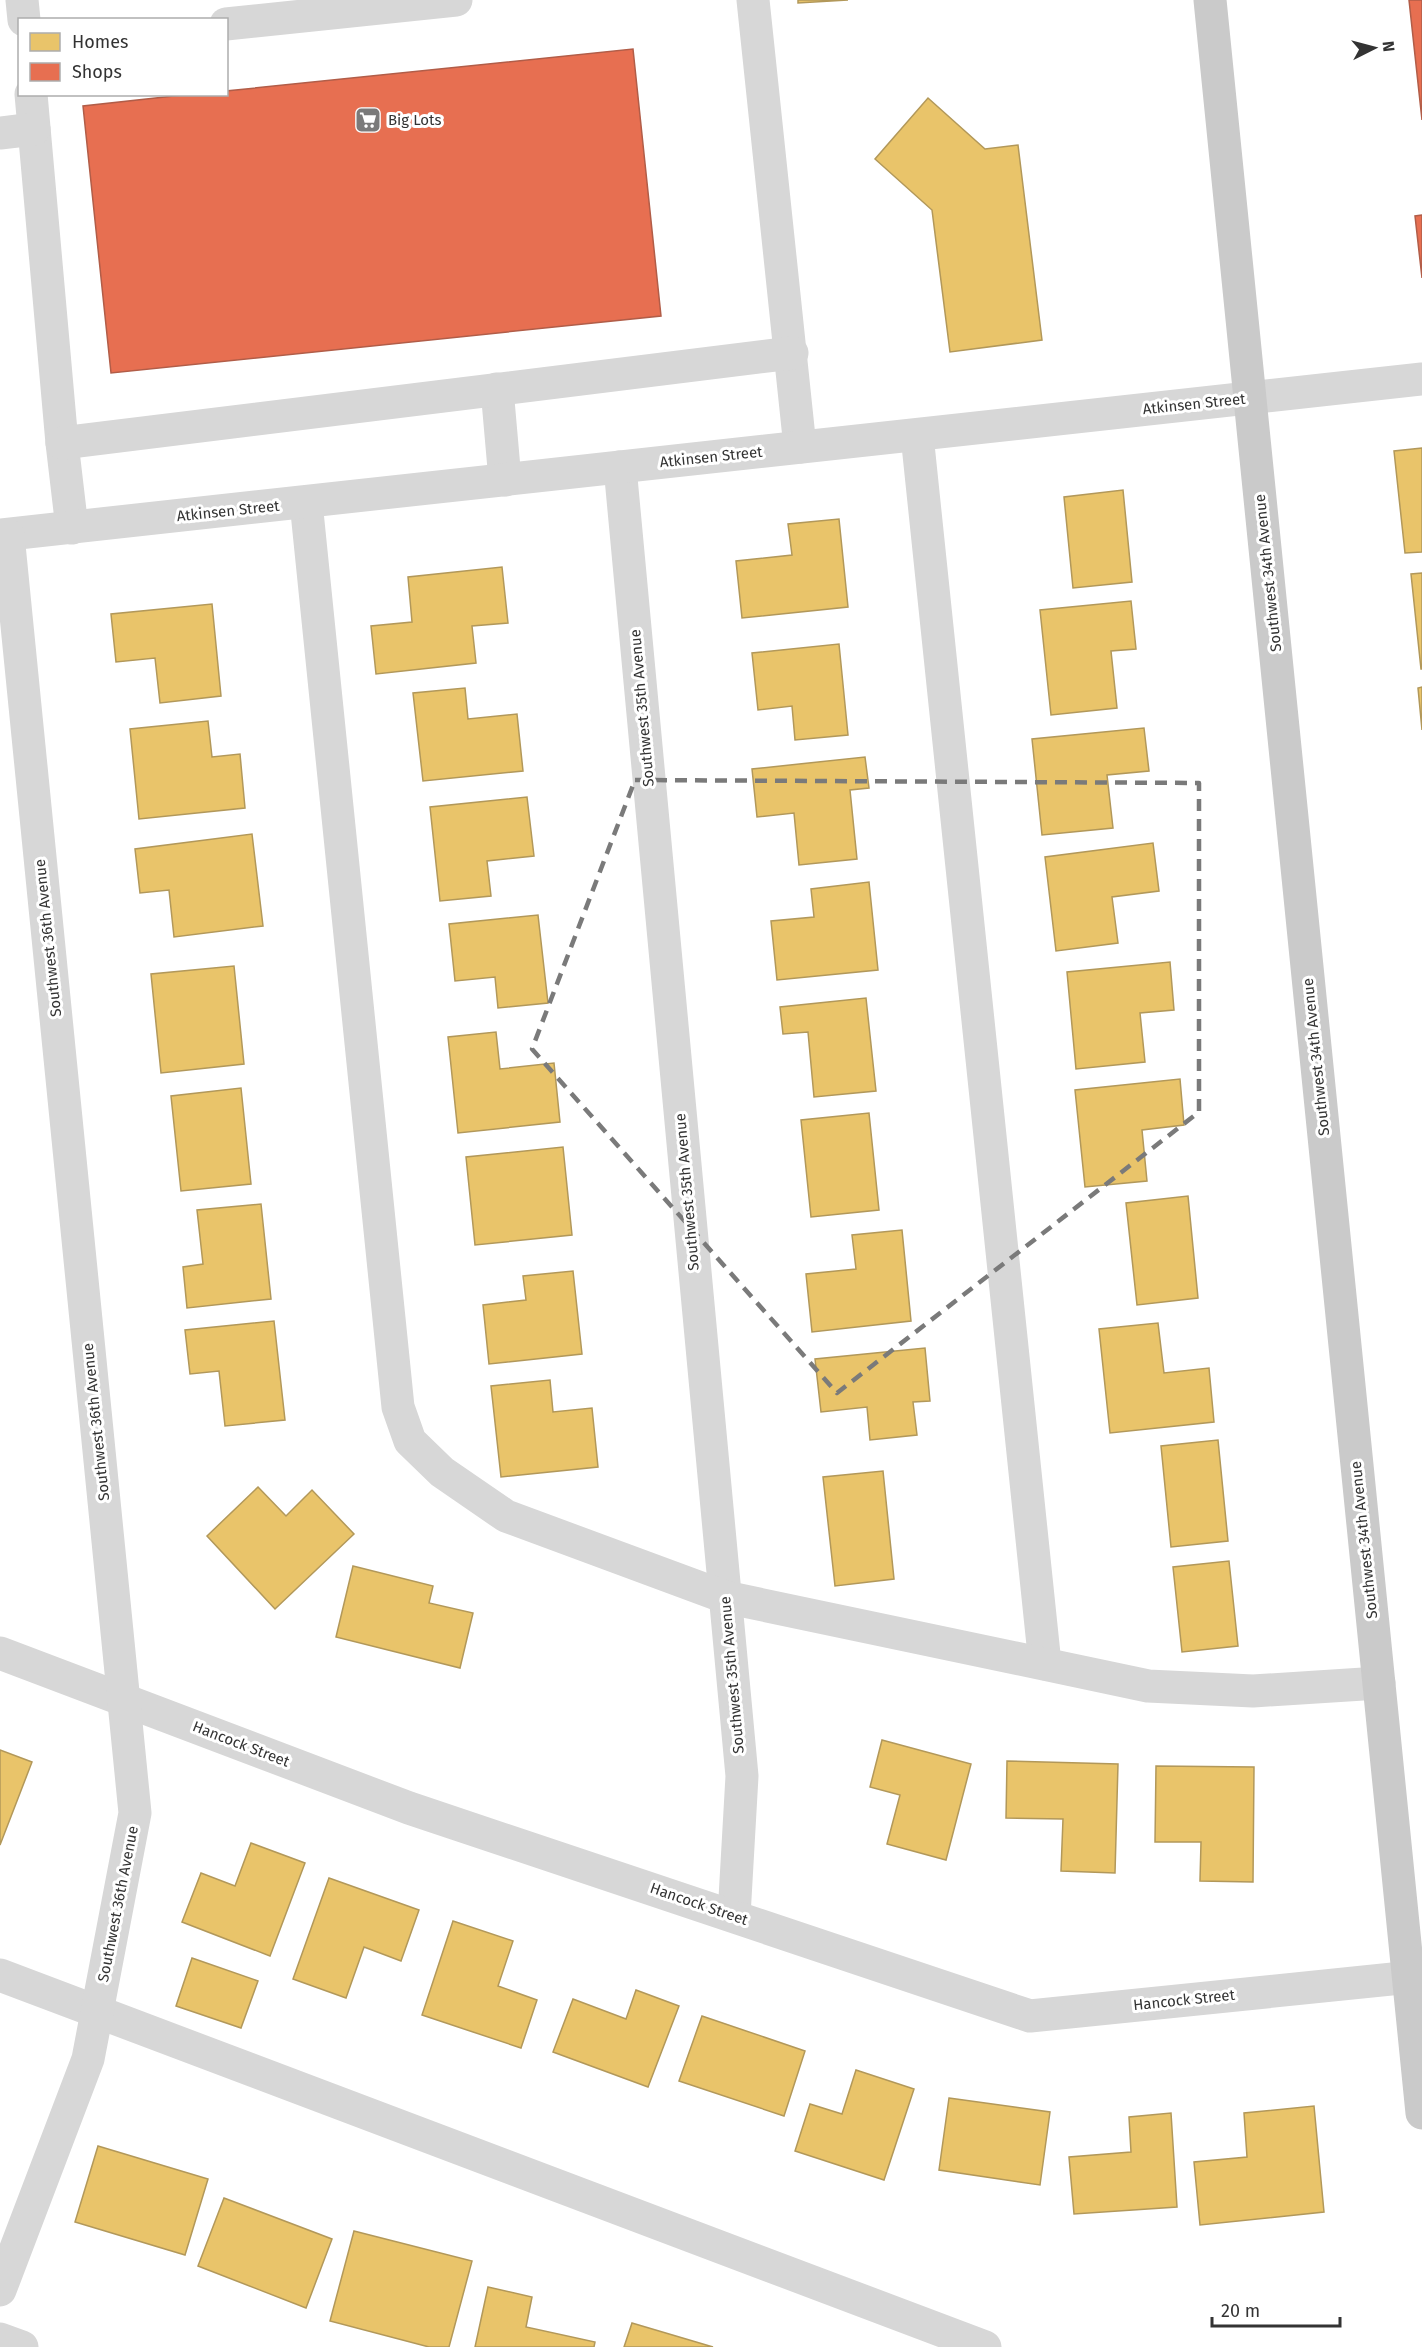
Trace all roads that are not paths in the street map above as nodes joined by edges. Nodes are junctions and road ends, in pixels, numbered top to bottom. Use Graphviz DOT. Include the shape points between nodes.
graph roads {
  1 [pos="22,0"];
  2 [pos="456,0"];
  3 [pos="753,0"];
  4 [pos="1210,0"];
  5 [pos="24,18"];
  6 [pos="228,24"];
  7 [pos="31,96"];
  8 [pos="34,129"];
  9 [pos="0,133"];
  10 [pos="792,353"];
  11 [pos="1422,379"];
  12 [pos="496,389"];
  13 [pos="1250,398"];
  14 [pos="917,435"];
  15 [pos="62,443"];
  16 [pos="800,447"];
  17 [pos="620,467"];
  18 [pos="505,480"];
  19 [pos="306,502"];
  20 [pos="72,528"];
  21 [pos="4,535"];
  22 [pos="725,1597"];
  23 [pos="0,1653"];
  24 [pos="1045,1664"];
  25 [pos="1379,1683"];
  26 [pos="124,1699"];
  27 [pos="734,1916"];
  28 [pos="0,1975"];
  29 [pos="1415,1976"];
  30 [pos="98,2012"];
  31 [pos="1422,2113"];
  32 [pos="0,2290"];
  33 [pos="0,2339"];
  34 [pos="22,2347"];
  35 [pos="985,2347"];
  1 -- 5 [label="street"];
  2 -- 6 [label="street"];
  3 -- 10 [label="street"];
  4 -- 13 [label="main road, Southwest 34th Avenue"];
  7 -- 8 [label="street"];
  8 -- 9 [label="street"];
  8 -- 15 [label="street"];
  10 -- 12 [label="street"];
  10 -- 16 [label="street"];
  11 -- 13 [label="street, Atkinsen Street"];
  12 -- 15 [label="street"];
  12 -- 18 [label="street"];
  13 -- 14 [label="street, Atkinsen Street"];
  13 -- 25 [label="main road, Southwest 34th Avenue"];
  14 -- 16 [label="street, Atkinsen Street"];
  14 -- 24 [label="street"];
  15 -- 20 [label="street"];
  16 -- 17 [label="street, Atkinsen Street"];
  17 -- 18 [label="street, Atkinsen Street"];
  17 -- 22 [label="street, Southwest 35th Avenue"];
  18 -- 19 [label="street, Atkinsen Street"];
  19 -- 20 [label="street, Atkinsen Street"];
  19 -- 22 [label="street" via="398,1407 410,1441 442,1472 506,1516"];
  20 -- 21 [label="street, Atkinsen Street"];
  21 -- 26 [label="street, Southwest 36th Avenue"];
  22 -- 24 [label="street"];
  22 -- 27 [label="street, Southwest 35th Avenue" via="742,1776"];
  23 -- 26 [label="street, Hancock Street"];
  24 -- 25 [label="street" via="1148,1686 1253,1691"];
  25 -- 29 [label="main road, Southwest 34th Avenue"];
  26 -- 27 [label="street, Hancock Street" via="409,1808"];
  26 -- 30 [label="street, Southwest 36th Avenue" via="135,1813"];
  27 -- 29 [label="street, Hancock Street" via="1030,2016"];
  28 -- 30 [label="street"];
  29 -- 31 [label="main road, Southwest 34th Avenue"];
  30 -- 32 [label="street, Southwest 36th Avenue" via="88,2059"];
  30 -- 35 [label="street"];
  33 -- 34 [label="street"];
}
